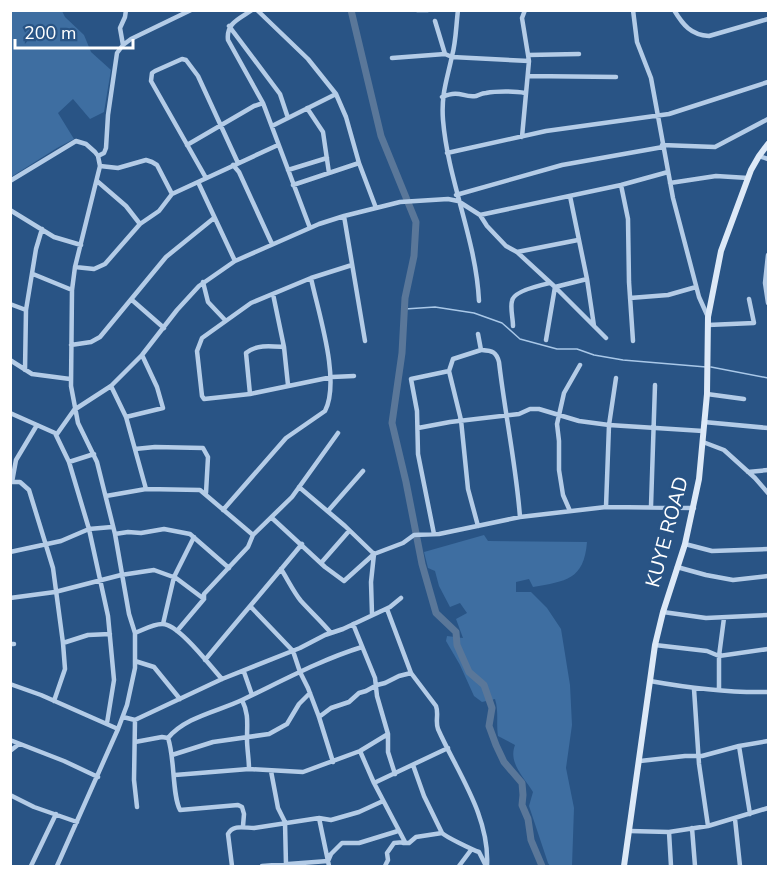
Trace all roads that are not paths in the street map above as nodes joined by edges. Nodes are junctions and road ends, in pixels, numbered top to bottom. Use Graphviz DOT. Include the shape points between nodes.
graph roads {
  1 [pos="126,10"];
  2 [pos="191,10"];
  3 [pos="252,10"];
  4 [pos="257,10"];
  5 [pos="417,10"];
  6 [pos="428,10"];
  7 [pos="458,10"];
  8 [pos="525,10"];
  9 [pos="633,10"];
  10 [pos="674,10"];
  11 [pos="768,19"];
  12 [pos="435,21"];
  13 [pos="229,26"];
  14 [pos="123,45"];
  15 [pos="445,54"];
  16 [pos="579,54"];
  17 [pos="452,57"];
  18 [pos="392,58"];
  19 [pos="528,58"];
  20 [pos="528,76"];
  21 [pos="616,77"];
  22 [pos="768,82"];
  23 [pos="525,93"];
  24 [pos="336,94"];
  25 [pos="442,97"];
  26 [pos="263,103"];
  27 [pos="307,108"];
  28 [pos="658,114"];
  29 [pos="288,118"];
  30 [pos="768,119"];
  31 [pos="272,126"];
  32 [pos="220,127"];
  33 [pos="522,137"];
  34 [pos="768,144"];
  35 [pos="187,145"];
  36 [pos="278,146"];
  37 [pos="663,146"];
  38 [pos="447,153"];
  39 [pos="98,156"];
  40 [pos="759,156"];
  41 [pos="327,158"];
  42 [pos="768,159"];
  43 [pos="359,163"];
  44 [pos="236,164"];
  45 [pos="100,166"];
  46 [pos="288,170"];
  47 [pos="668,172"];
  48 [pos="329,173"];
  49 [pos="206,178"];
  50 [pos="748,178"];
  51 [pos="10,182"];
  52 [pos="97,182"];
  53 [pos="198,182"];
  54 [pos="670,183"];
  55 [pos="293,185"];
  56 [pos="621,185"];
  57 [pos="172,194"];
  58 [pos="456,195"];
  59 [pos="570,196"];
  60 [pos="458,201"];
  61 [pos="376,208"];
  62 [pos="10,210"];
  63 [pos="480,215"];
  64 [pos="344,216"];
  65 [pos="214,218"];
  66 [pos="140,224"];
  67 [pos="310,228"];
  68 [pos="42,229"];
  69 [pos="578,240"];
  70 [pos="272,244"];
  71 [pos="81,245"];
  72 [pos="517,252"];
  73 [pos="768,255"];
  74 [pos="235,261"];
  75 [pos="352,265"];
  76 [pos="75,267"];
  77 [pos="33,274"];
  78 [pos="311,278"];
  79 [pos="587,279"];
  80 [pos="203,282"];
  81 [pos="550,283"];
  82 [pos="555,287"];
  83 [pos="696,287"];
  84 [pos="72,290"];
  85 [pos="273,294"];
  86 [pos="630,298"];
  87 [pos="749,299"];
  88 [pos="132,300"];
  89 [pos="479,301"];
  90 [pos="768,303"];
  91 [pos="10,304"];
  92 [pos="26,310"];
  93 [pos="708,317"];
  94 [pos="225,320"];
  95 [pos="708,325"];
  96 [pos="513,326"];
  97 [pos="594,327"];
  98 [pos="164,328"];
  99 [pos="478,334"];
  100 [pos="606,338"];
  101 [pos="546,340"];
  102 [pos="365,341"];
  103 [pos="633,341"];
  104 [pos="71,343"];
  105 [pos="284,347"];
  106 [pos="481,350"];
  107 [pos="142,355"];
  108 [pos="10,360"];
  109 [pos="580,364"];
  110 [pos="25,370"];
  111 [pos="449,371"];
  112 [pos="354,376"];
  113 [pos="332,377"];
  114 [pos="616,378"];
  115 [pos="70,379"];
  116 [pos="288,385"];
  117 [pos="656,385"];
  118 [pos="111,386"];
  119 [pos="249,394"];
  120 [pos="707,394"];
  121 [pos="744,399"];
  122 [pos="74,410"];
  123 [pos="10,413"];
  124 [pos="505,414"];
  125 [pos="558,414"];
  126 [pos="126,417"];
  127 [pos="461,420"];
  128 [pos="704,422"];
  129 [pos="37,425"];
  130 [pos="609,425"];
  131 [pos="418,428"];
  132 [pos="653,428"];
  133 [pos="768,428"];
  134 [pos="703,431"];
  135 [pos="338,433"];
  136 [pos="57,434"];
  137 [pos="703,442"];
  138 [pos="135,449"];
  139 [pos="94,454"];
  140 [pos="69,462"];
  141 [pos="768,470"];
  142 [pos="363,471"];
  143 [pos="748,472"];
  144 [pos="11,482"];
  145 [pos="299,487"];
  146 [pos="146,489"];
  147 [pos="206,493"];
  148 [pos="768,493"];
  149 [pos="106,496"];
  150 [pos="651,506"];
  151 [pos="606,507"];
  152 [pos="694,508"];
  153 [pos="224,510"];
  154 [pos="570,511"];
  155 [pos="328,512"];
  156 [pos="520,517"];
  157 [pos="272,518"];
  158 [pos="112,526"];
  159 [pos="478,526"];
  160 [pos="88,529"];
  161 [pos="349,531"];
  162 [pos="115,534"];
  163 [pos="434,534"];
  164 [pos="253,535"];
  165 [pos="194,537"];
  166 [pos="302,544"];
  167 [pos="685,544"];
  168 [pos="45,545"];
  169 [pos="768,549"];
  170 [pos="10,552"];
  171 [pos="374,554"];
  172 [pos="321,563"];
  173 [pos="677,567"];
  174 [pos="229,568"];
  175 [pos="281,569"];
  176 [pos="121,575"];
  177 [pos="768,576"];
  178 [pos="174,577"];
  179 [pos="99,581"];
  180 [pos="55,592"];
  181 [pos="10,598"];
  182 [pos="401,598"];
  183 [pos="204,599"];
  184 [pos="251,607"];
  185 [pos="387,609"];
  186 [pos="663,612"];
  187 [pos="372,614"];
  188 [pos="768,615"];
  189 [pos="724,618"];
  190 [pos="163,624"];
  191 [pos="353,624"];
  192 [pos="177,631"];
  193 [pos="135,633"];
  194 [pos="331,633"];
  195 [pos="111,634"];
  196 [pos="63,643"];
  197 [pos="655,645"];
  198 [pos="362,647"];
  199 [pos="768,649"];
  200 [pos="293,651"];
  201 [pos="719,656"];
  202 [pos="205,660"];
  203 [pos="135,661"];
  204 [pos="244,672"];
  205 [pos="300,672"];
  206 [pos="411,673"];
  207 [pos="222,679"];
  208 [pos="650,681"];
  209 [pos="10,684"];
  210 [pos="377,685"];
  211 [pos="694,689"];
  212 [pos="719,690"];
  213 [pos="768,692"];
  214 [pos="310,693"];
  215 [pos="252,695"];
  216 [pos="180,699"];
  217 [pos="242,700"];
  218 [pos="54,701"];
  219 [pos="123,717"];
  220 [pos="319,717"];
  221 [pos="135,720"];
  222 [pos="107,723"];
  223 [pos="118,729"];
  224 [pos="388,734"];
  225 [pos="247,736"];
  226 [pos="168,738"];
  227 [pos="10,740"];
  228 [pos="768,741"];
  229 [pos="135,742"];
  230 [pos="19,744"];
  231 [pos="739,746"];
  232 [pos="448,748"];
  233 [pos="10,751"];
  234 [pos="360,751"];
  235 [pos="172,755"];
  236 [pos="699,756"];
  237 [pos="639,761"];
  238 [pos="333,762"];
  239 [pos="413,765"];
  240 [pos="249,769"];
  241 [pos="271,771"];
  242 [pos="395,774"];
  243 [pos="175,775"];
  244 [pos="98,777"];
  245 [pos="374,783"];
  246 [pos="10,795"];
  247 [pos="383,801"];
  248 [pos="137,807"];
  249 [pos="768,808"];
  250 [pos="56,814"];
  251 [pos="750,814"];
  252 [pos="319,818"];
  253 [pos="735,819"];
  254 [pos="77,822"];
  255 [pos="285,822"];
  256 [pos="243,826"];
  257 [pos="708,826"];
  258 [pos="693,828"];
  259 [pos="399,831"];
  260 [pos="630,831"];
  261 [pos="669,832"];
  262 [pos="442,833"];
  263 [pos="394,843"];
  264 [pos="471,850"];
  265 [pos="329,864"];
  266 [pos="287,865"];
  267 [pos="31,867"];
  268 [pos="57,867"];
  269 [pos="232,867"];
  270 [pos="262,867"];
  271 [pos="385,867"];
  272 [pos="459,867"];
  273 [pos="487,867"];
  274 [pos="624,867"];
  275 [pos="671,867"];
  276 [pos="695,867"];
  277 [pos="740,867"];
  1 -- 14 [label="street" via="120,28"];
  2 -- 14 [label="street"];
  3 -- 13 [label="street"];
  4 -- 24 [label="street" via="308,59"];
  5 -- 6 [label="street"];
  7 -- 17 [label="street"];
  8 -- 19 [label="street" via="522,18"];
  9 -- 28 [label="street" via="637,42 651,78"];
  10 -- 11 [label="street" via="685,27 703,36"];
  12 -- 15 [label="street"];
  13 -- 26 [label="street" via="228,40"];
  13 -- 29 [label="street" via="280,94"];
  14 -- 39 [label="street" via="117,53 106,148"];
  15 -- 17 [label="street"];
  15 -- 18 [label="street"];
  16 -- 19 [label="street"];
  17 -- 19 [label="street"];
  17 -- 25 [label="street"];
  19 -- 20 [label="street"];
  20 -- 21 [label="street"];
  20 -- 23 [label="street"];
  22 -- 28 [label="street" via="669,114"];
  23 -- 25 [label="street" via="512,90"];
  23 -- 33 [label="street"];
  24 -- 27 [label="street"];
  24 -- 43 [label="street"];
  25 -- 38 [label="street"];
  26 -- 31 [label="street"];
  26 -- 32 [label="street"];
  27 -- 29 [label="street"];
  27 -- 41 [label="street" via="323,132"];
  28 -- 33 [label="street"];
  28 -- 37 [label="street"];
  29 -- 31 [label="street"];
  30 -- 37 [label="street" via="715,147"];
  31 -- 36 [label="street"];
  32 -- 35 [label="street"];
  32 -- 35 [label="street" via="198,76 186,60 155,71 151,81"];
  32 -- 44 [label="street"];
  33 -- 38 [label="street"];
  34 -- 40 [label="street, KUYE ROAD"];
  35 -- 49 [label="street"];
  36 -- 44 [label="street"];
  36 -- 46 [label="street"];
  37 -- 47 [label="street"];
  37 -- 58 [label="street" via="562,165"];
  38 -- 58 [label="street"];
  39 -- 45 [label="street"];
  39 -- 51 [label="street" via="86,144 76,141"];
  40 -- 42 [label="street"];
  40 -- 50 [label="street, KUYE ROAD"];
  41 -- 46 [label="street"];
  41 -- 48 [label="street"];
  43 -- 48 [label="street"];
  43 -- 61 [label="street"];
  44 -- 49 [label="street"];
  44 -- 70 [label="street"];
  45 -- 52 [label="street"];
  45 -- 57 [label="street" via="118,168 146,160 152,162"];
  46 -- 55 [label="street"];
  47 -- 54 [label="street"];
  47 -- 56 [label="street"];
  48 -- 55 [label="street"];
  49 -- 53 [label="street"];
  50 -- 54 [label="street" via="716,176"];
  50 -- 93 [label="street, KUYE ROAD" via="721,251"];
  52 -- 66 [label="street" via="126,206"];
  52 -- 71 [label="street"];
  53 -- 57 [label="street"];
  53 -- 65 [label="street"];
  54 -- 83 [label="street"];
  55 -- 67 [label="street"];
  56 -- 59 [label="street"];
  56 -- 86 [label="street" via="628,219"];
  57 -- 66 [label="street" via="159,212"];
  58 -- 60 [label="street"];
  59 -- 63 [label="street"];
  59 -- 69 [label="street"];
  60 -- 61 [label="street" via="417,200"];
  60 -- 63 [label="street"];
  60 -- 89 [label="street"];
  61 -- 64 [label="street"];
  62 -- 68 [label="street"];
  63 -- 72 [label="street" via="506,246"];
  64 -- 67 [label="street"];
  64 -- 75 [label="street"];
  65 -- 74 [label="street"];
  65 -- 88 [label="street" via="166,257"];
  66 -- 76 [label="street" via="105,264 94,269"];
  67 -- 70 [label="street"];
  68 -- 71 [label="street"];
  68 -- 77 [label="street"];
  69 -- 72 [label="street"];
  69 -- 79 [label="street"];
  70 -- 74 [label="street"];
  71 -- 76 [label="street"];
  72 -- 81 [label="street"];
  73 -- 90 [label="street"];
  74 -- 80 [label="street"];
  75 -- 78 [label="street"];
  75 -- 102 [label="street"];
  76 -- 84 [label="street"];
  77 -- 84 [label="street"];
  77 -- 92 [label="street"];
  78 -- 85 [label="street"];
  78 -- 113 [label="street"];
  79 -- 82 [label="street"];
  79 -- 97 [label="street"];
  80 -- 94 [label="street" via="208,302"];
  80 -- 98 [label="street"];
  81 -- 82 [label="street"];
  81 -- 96 [label="street" via="512,299"];
  82 -- 97 [label="street"];
  82 -- 101 [label="street"];
  83 -- 86 [label="street"];
  83 -- 93 [label="street"];
  84 -- 104 [label="street"];
  85 -- 94 [label="street"];
  85 -- 105 [label="street"];
  86 -- 103 [label="street"];
  87 -- 95 [label="street" via="753,323"];
  88 -- 98 [label="street"];
  88 -- 104 [label="street" via="100,337"];
  91 -- 92 [label="street"];
  92 -- 110 [label="street"];
  93 -- 95 [label="street, KUYE ROAD"];
  94 -- 119 [label="street" via="198,344 202,396 209,400"];
  95 -- 120 [label="street, KUYE ROAD"];
  97 -- 100 [label="street"];
  98 -- 107 [label="street"];
  99 -- 106 [label="street"];
  104 -- 115 [label="street"];
  105 -- 116 [label="street"];
  105 -- 119 [label="street" via="261,346 246,353"];
  106 -- 111 [label="street" via="453,359"];
  106 -- 124 [label="street" via="497,355"];
  107 -- 118 [label="street"];
  107 -- 126 [label="street" via="164,408"];
  108 -- 110 [label="street"];
  109 -- 125 [label="street"];
  110 -- 115 [label="street" via="39,376"];
  111 -- 127 [label="street"];
  111 -- 131 [label="street" via="411,380"];
  112 -- 113 [label="street"];
  113 -- 116 [label="street"];
  113 -- 153 [label="street" via="325,411 286,438"];
  114 -- 130 [label="street"];
  115 -- 122 [label="street"];
  116 -- 119 [label="street"];
  117 -- 132 [label="street"];
  118 -- 122 [label="street"];
  118 -- 126 [label="street"];
  120 -- 121 [label="street"];
  120 -- 128 [label="street, KUYE ROAD"];
  122 -- 136 [label="street"];
  122 -- 139 [label="street"];
  123 -- 129 [label="street"];
  124 -- 125 [label="street" via="539,409"];
  124 -- 127 [label="street"];
  124 -- 156 [label="street"];
  125 -- 130 [label="street"];
  125 -- 154 [label="street" via="559,470"];
  126 -- 138 [label="street"];
  127 -- 131 [label="street"];
  127 -- 159 [label="street" via="466,478"];
  128 -- 133 [label="street"];
  128 -- 134 [label="street, KUYE ROAD"];
  129 -- 136 [label="street"];
  129 -- 144 [label="street" via="16,460"];
  130 -- 132 [label="street"];
  130 -- 151 [label="street"];
  131 -- 163 [label="street" via="418,454"];
  132 -- 134 [label="street"];
  132 -- 150 [label="street"];
  134 -- 137 [label="street, KUYE ROAD"];
  135 -- 145 [label="street"];
  136 -- 140 [label="street"];
  137 -- 143 [label="street" via="724,450"];
  137 -- 152 [label="street, KUYE ROAD"];
  138 -- 146 [label="street"];
  138 -- 147 [label="street" via="203,447 208,457"];
  139 -- 140 [label="street"];
  139 -- 149 [label="street"];
  140 -- 160 [label="street"];
  141 -- 143 [label="street"];
  142 -- 155 [label="street"];
  143 -- 148 [label="street"];
  144 -- 168 [label="street" via="20,482 29,490"];
  145 -- 155 [label="street"];
  145 -- 157 [label="street"];
  146 -- 147 [label="street"];
  146 -- 149 [label="street"];
  147 -- 153 [label="street"];
  149 -- 158 [label="street"];
  150 -- 151 [label="street"];
  150 -- 152 [label="street"];
  151 -- 154 [label="street"];
  152 -- 167 [label="street, KUYE ROAD"];
  153 -- 164 [label="street"];
  154 -- 156 [label="street"];
  155 -- 161 [label="street"];
  156 -- 159 [label="street"];
  157 -- 164 [label="street"];
  157 -- 166 [label="street"];
  158 -- 160 [label="street"];
  158 -- 162 [label="street"];
  159 -- 163 [label="street"];
  160 -- 168 [label="street"];
  160 -- 179 [label="street"];
  161 -- 171 [label="street"];
  161 -- 172 [label="street"];
  162 -- 165 [label="street" via="164,529"];
  162 -- 176 [label="street"];
  163 -- 171 [label="street" via="414,535"];
  164 -- 174 [label="street" via="248,547"];
  165 -- 174 [label="street"];
  165 -- 178 [label="street"];
  166 -- 172 [label="street"];
  166 -- 175 [label="street"];
  167 -- 169 [label="street" via="712,551"];
  167 -- 173 [label="street, KUYE ROAD"];
  168 -- 170 [label="street"];
  168 -- 180 [label="street" via="53,568"];
  171 -- 172 [label="street" via="344,581"];
  171 -- 187 [label="street"];
  173 -- 177 [label="street" via="733,580"];
  173 -- 186 [label="street, KUYE ROAD"];
  174 -- 183 [label="street" via="204,594"];
  175 -- 184 [label="street"];
  175 -- 194 [label="street" via="291,588"];
  176 -- 178 [label="street" via="154,570"];
  176 -- 179 [label="street"];
  176 -- 193 [label="street"];
  178 -- 183 [label="street"];
  178 -- 190 [label="street"];
  179 -- 180 [label="street"];
  179 -- 195 [label="street"];
  180 -- 181 [label="street"];
  180 -- 196 [label="street"];
  182 -- 185 [label="street"];
  183 -- 192 [label="street"];
  184 -- 200 [label="street"];
  184 -- 202 [label="street"];
  185 -- 187 [label="street"];
  185 -- 206 [label="street"];
  186 -- 189 [label="street"];
  186 -- 197 [label="street, KUYE ROAD"];
  187 -- 191 [label="street"];
  188 -- 189 [label="street"];
  189 -- 201 [label="street"];
  190 -- 192 [label="street"];
  190 -- 193 [label="street"];
  191 -- 194 [label="street"];
  191 -- 198 [label="street"];
  192 -- 202 [label="street"];
  193 -- 203 [label="street"];
  194 -- 200 [label="street"];
  195 -- 196 [label="street" via="88,635"];
  195 -- 222 [label="street" via="114,680"];
  196 -- 218 [label="street" via="65,669"];
  197 -- 201 [label="street"];
  197 -- 208 [label="street, KUYE ROAD"];
  198 -- 205 [label="street"];
  198 -- 210 [label="street"];
  199 -- 201 [label="street"];
  200 -- 204 [label="street"];
  200 -- 205 [label="street"];
  201 -- 212 [label="street"];
  202 -- 207 [label="street"];
  203 -- 216 [label="street" via="154,668"];
  203 -- 219 [label="street" via="133,686"];
  204 -- 207 [label="street"];
  204 -- 215 [label="street"];
  205 -- 214 [label="street"];
  205 -- 215 [label="street"];
  206 -- 210 [label="street"];
  206 -- 232 [label="street" via="436,706 436,723"];
  207 -- 216 [label="street"];
  208 -- 211 [label="street"];
  208 -- 237 [label="street, KUYE ROAD"];
  209 -- 218 [label="street"];
  210 -- 220 [label="street"];
  210 -- 224 [label="street"];
  211 -- 212 [label="street"];
  211 -- 236 [label="street"];
  212 -- 213 [label="street"];
  214 -- 220 [label="street"];
  214 -- 225 [label="street" via="286,724 269,734"];
  215 -- 217 [label="street"];
  216 -- 221 [label="street"];
  217 -- 225 [label="street" via="248,710"];
  217 -- 226 [label="street" via="185,725"];
  218 -- 222 [label="street"];
  219 -- 221 [label="street"];
  219 -- 223 [label="street"];
  220 -- 238 [label="street"];
  221 -- 229 [label="street"];
  222 -- 223 [label="street"];
  223 -- 244 [label="street"];
  224 -- 234 [label="street"];
  224 -- 242 [label="street" via="388,752"];
  225 -- 235 [label="street"];
  225 -- 240 [label="street"];
  226 -- 229 [label="street"];
  226 -- 235 [label="street"];
  227 -- 230 [label="street"];
  228 -- 231 [label="street"];
  229 -- 248 [label="street"];
  230 -- 233 [label="street"];
  230 -- 244 [label="street"];
  231 -- 236 [label="street"];
  231 -- 251 [label="street"];
  232 -- 239 [label="street"];
  232 -- 273 [label="street" via="474,801"];
  234 -- 238 [label="street"];
  234 -- 245 [label="street"];
  235 -- 243 [label="street"];
  236 -- 237 [label="street"];
  236 -- 257 [label="street"];
  237 -- 260 [label="street, KUYE ROAD"];
  238 -- 241 [label="street" via="303,772"];
  239 -- 242 [label="street"];
  239 -- 262 [label="street"];
  240 -- 241 [label="street"];
  240 -- 243 [label="street"];
  241 -- 255 [label="street" via="278,808"];
  242 -- 245 [label="street"];
  243 -- 256 [label="street" via="180,810 238,805 244,811"];
  244 -- 254 [label="street"];
  245 -- 247 [label="street"];
  246 -- 250 [label="street"];
  247 -- 252 [label="street" via="331,820"];
  247 -- 259 [label="street"];
  249 -- 251 [label="street"];
  250 -- 254 [label="street"];
  250 -- 267 [label="street"];
  251 -- 253 [label="street"];
  252 -- 255 [label="street"];
  252 -- 265 [label="street"];
  253 -- 257 [label="street"];
  253 -- 277 [label="street"];
  254 -- 268 [label="street"];
  255 -- 256 [label="street" via="254,828"];
  255 -- 266 [label="street"];
  256 -- 269 [label="street" via="228,834"];
  257 -- 258 [label="street"];
  258 -- 261 [label="street"];
  258 -- 276 [label="street"];
  259 -- 263 [label="street" via="405,842"];
  259 -- 265 [label="street" via="359,843 342,843 331,854"];
  260 -- 261 [label="street"];
  260 -- 274 [label="street, KUYE ROAD"];
  261 -- 275 [label="street"];
  262 -- 263 [label="street" via="416,837 409,843"];
  262 -- 264 [label="street"];
  263 -- 271 [label="street"];
  264 -- 272 [label="street"];
  264 -- 273 [label="street" via="479,852"];
  265 -- 266 [label="street"];
  266 -- 270 [label="street"];
}
